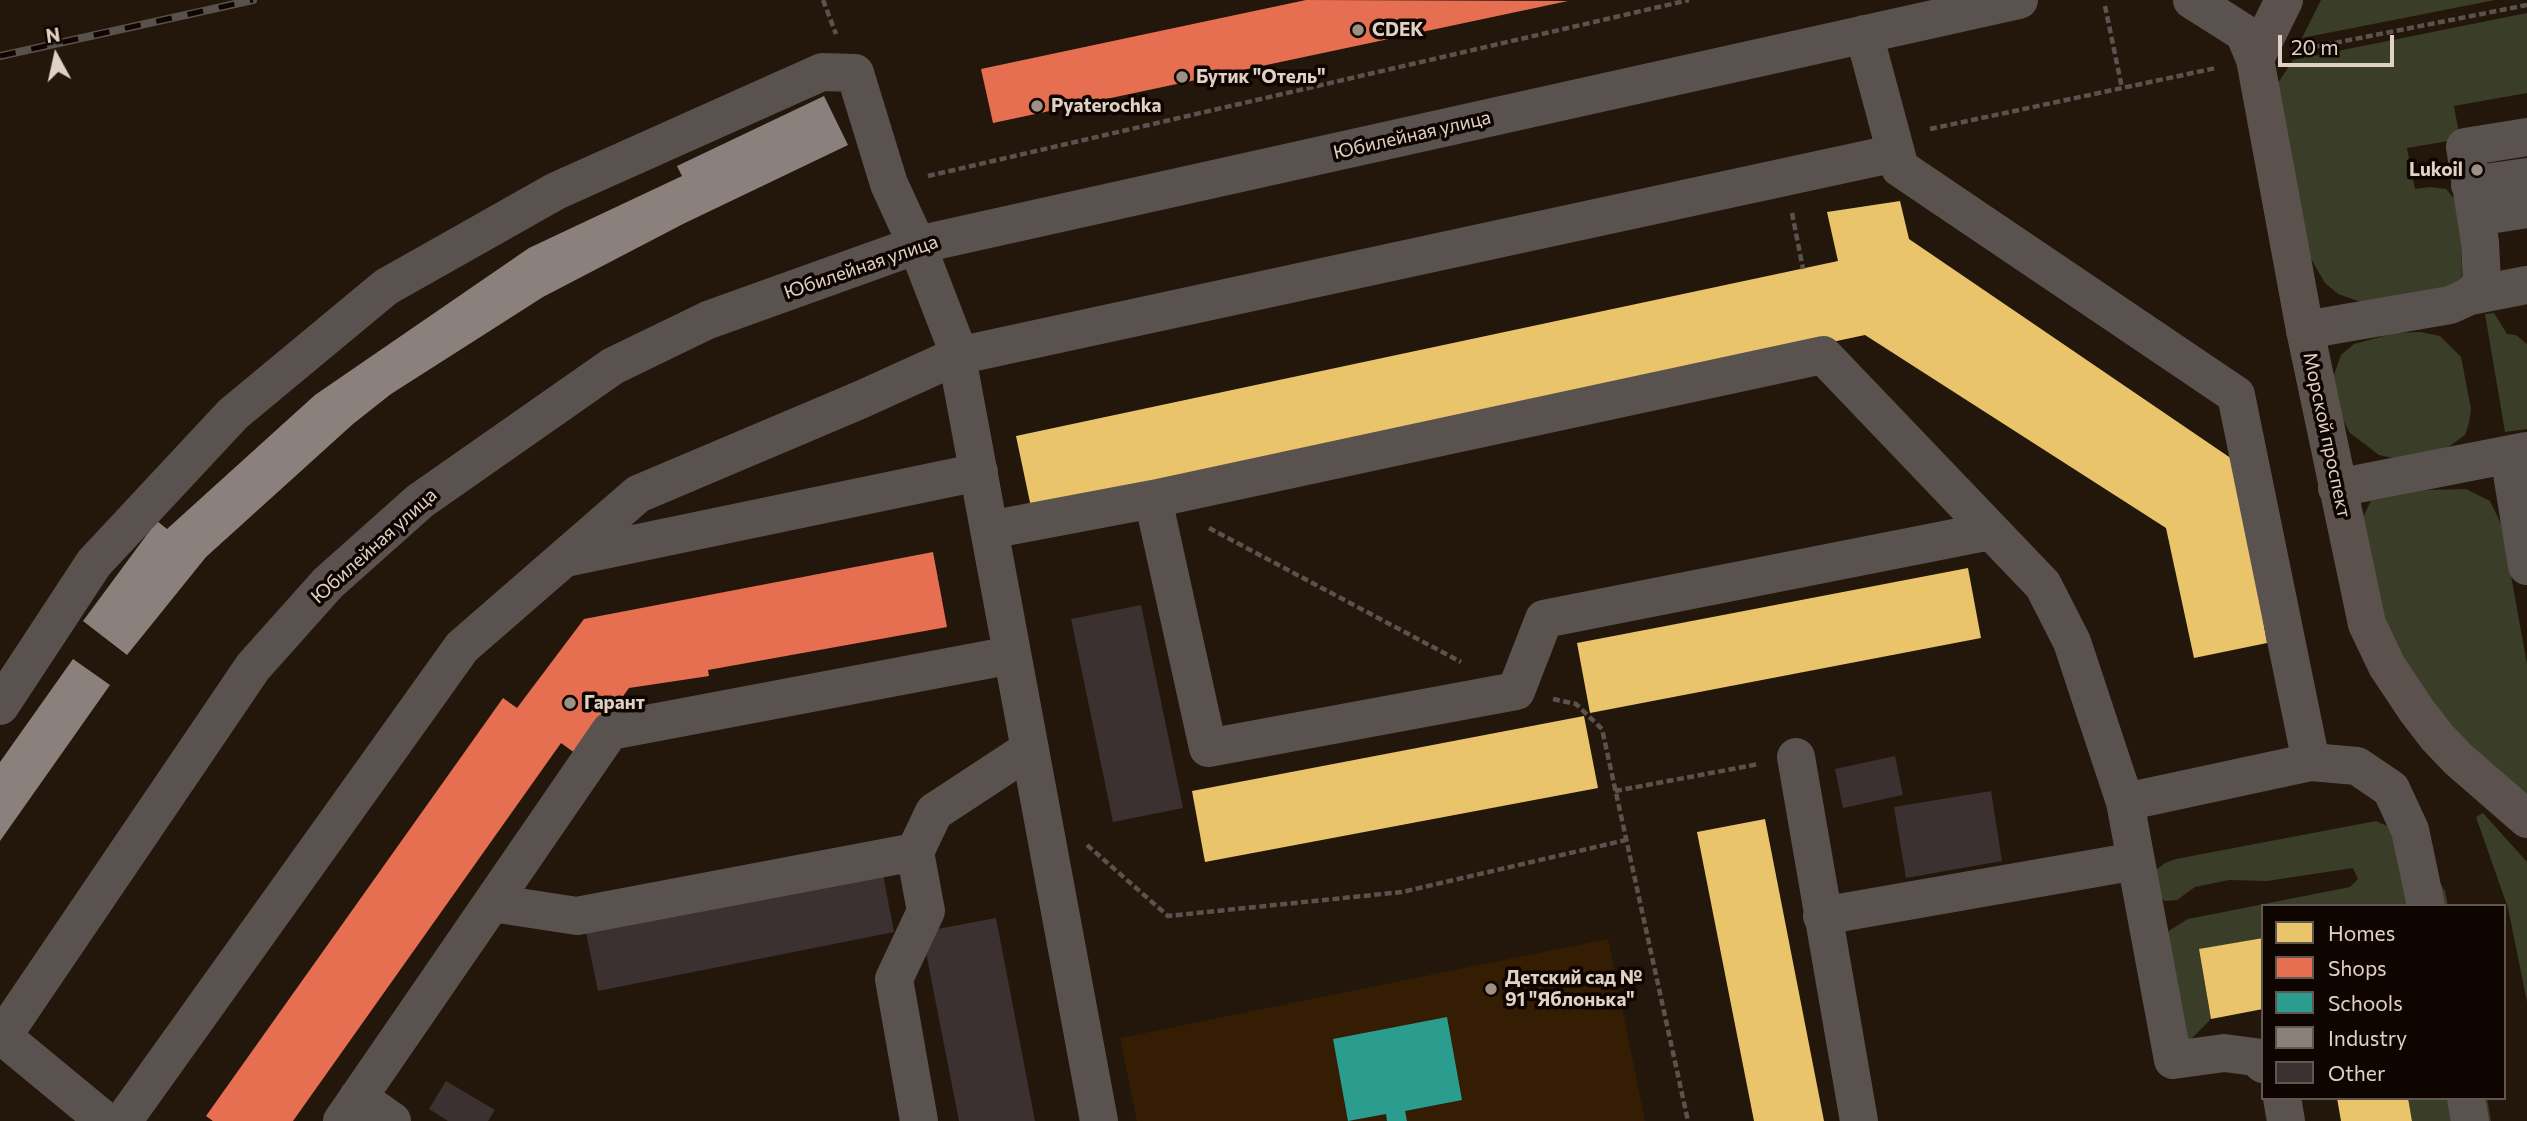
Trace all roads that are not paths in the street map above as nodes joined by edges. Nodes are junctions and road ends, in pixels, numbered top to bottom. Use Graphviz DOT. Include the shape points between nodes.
graph roads {
  1 [pos="2019,0"];
  2 [pos="2192,0"];
  3 [pos="2284,0"];
  4 [pos="1864,34"];
  5 [pos="2255,59"];
  6 [pos="2527,137"];
  7 [pos="1896,153"];
  8 [pos="2527,177"];
  9 [pos="2473,201"];
  10 [pos="2527,209"];
  11 [pos="917,245"];
  12 [pos="2527,285"];
  13 [pos="2470,296"];
  14 [pos="2305,330"];
  15 [pos="957,356"];
  16 [pos="2518,453"];
  17 [pos="979,472"];
  18 [pos="2337,488"];
  19 [pos="1153,499"];
  20 [pos="989,530"];
  21 [pos="1990,531"];
  22 [pos="2525,546"];
  23 [pos="564,558"];
  24 [pos="1012,655"];
  25 [pos="0,706"];
  26 [pos="1030,749"];
  27 [pos="1796,757"];
  28 [pos="2311,762"];
  29 [pos="2124,802"];
  30 [pos="2527,819"];
  31 [pos="915,852"];
  32 [pos="2136,861"];
  33 [pos="492,903"];
  34 [pos="2426,904"];
  35 [pos="1822,916"];
  36 [pos="1,1038"];
  37 [pos="2261,1062"];
  38 [pos="2282,1100"];
  39 [pos="2466,1100"];
  40 [pos="350,1109"];
  41 [pos="105,1121"];
  42 [pos="123,1121"];
  43 [pos="392,1121"];
  44 [pos="919,1121"];
  45 [pos="1099,1121"];
  46 [pos="1858,1121"];
  47 [pos="2286,1121"];
  48 [pos="2470,1121"];
  1 -- 4 [label="street, Юбилейная улица"];
  2 -- 5 [label="street" via="2244,33"];
  3 -- 5 [label="main road"];
  4 -- 7 [label="street"];
  4 -- 11 [label="street, Юбилейная улица"];
  5 -- 14 [label="main road, Морской проспект"];
  6 -- 9 [label="street" via="2465,147"];
  7 -- 15 [label="street"];
  7 -- 28 [label="street" via="1900,168 2236,395"];
  8 -- 9 [label="street"];
  9 -- 10 [label="street"];
  9 -- 13 [label="street" via="2483,284"];
  11 -- 15 [label="street"];
  11 -- 25 [label="street" via="890,184 855,73 822,72 556,191 386,287 233,414 94,563"];
  11 -- 36 [label="street, Юбилейная улица" via="708,320 613,366 420,501 328,583 253,667"];
  12 -- 13 [label="street"];
  13 -- 14 [label="street" via="2449,305"];
  14 -- 18 [label="main road, Морской проспект"];
  15 -- 17 [label="street"];
  15 -- 23 [label="street" via="638,494"];
  16 -- 18 [label="street"];
  16 -- 22 [label="street"];
  17 -- 20 [label="street"];
  17 -- 23 [label="street"];
  18 -- 30 [label="main road, Морской проспект" via="2367,624 2386,666 2451,751"];
  19 -- 20 [label="street"];
  19 -- 21 [label="street" via="1823,355"];
  19 -- 21 [label="street" via="1208,748 1516,691 1544,619"];
  20 -- 24 [label="street"];
  21 -- 29 [label="street" via="2043,585 2072,642"];
  23 -- 42 [label="street" via="461,647"];
  24 -- 26 [label="street"];
  24 -- 33 [label="street" via="610,731"];
  26 -- 31 [label="street" via="934,812"];
  26 -- 45 [label="street"];
  27 -- 35 [label="street"];
  28 -- 29 [label="street"];
  28 -- 34 [label="street" via="2357,766 2392,789 2410,831"];
  29 -- 32 [label="street"];
  31 -- 33 [label="street" via="578,916"];
  31 -- 44 [label="street" via="926,911 894,979"];
  32 -- 35 [label="street"];
  32 -- 37 [label="street" via="2173,1060 2224,1053 2255,1057"];
  33 -- 40 [label="street"];
  35 -- 46 [label="street"];
  36 -- 41 [label="street"];
  38 -- 47 [label="street"];
  39 -- 48 [label="street"];
  40 -- 43 [label="street"];
}
